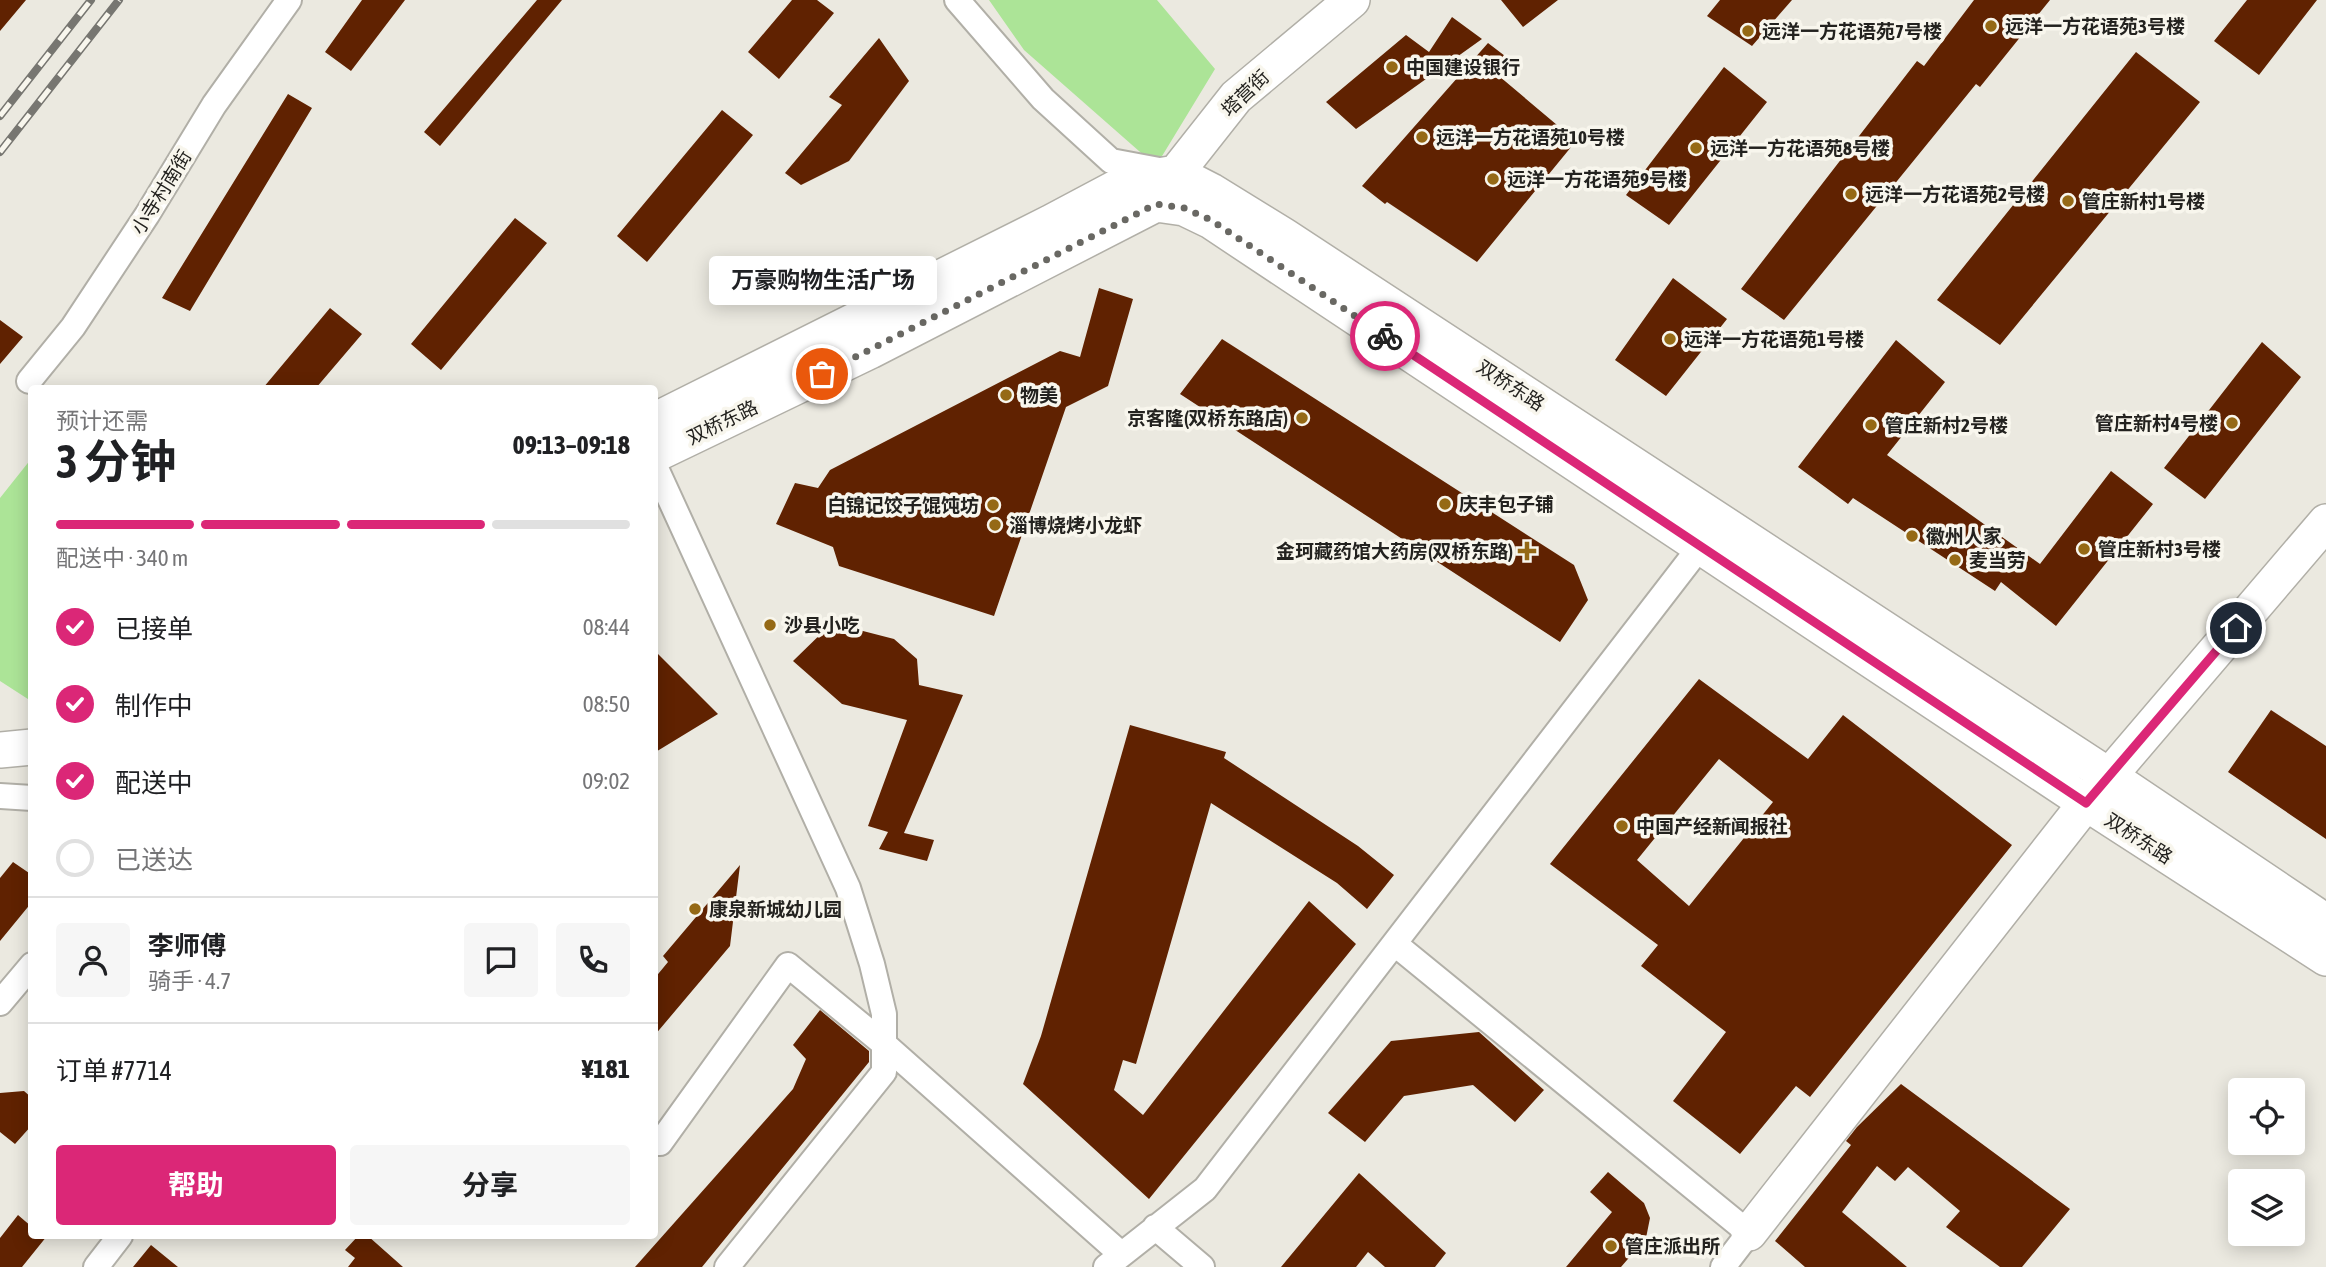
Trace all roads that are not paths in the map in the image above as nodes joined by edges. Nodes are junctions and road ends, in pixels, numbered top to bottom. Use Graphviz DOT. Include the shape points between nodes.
graph roads {
  1 [pos="289,0"];
  2 [pos="957,0"];
  3 [pos="1352,0"];
  4 [pos="1175,173"];
  5 [pos="1156,204"];
  6 [pos="29,381"];
  7 [pos="658,419"];
  8 [pos="658,453"];
  9 [pos="658,473"];
  10 [pos="2326,522"];
  11 [pos="1710,534"];
  12 [pos="28,726"];
  13 [pos="0,730"];
  14 [pos="28,747"];
  15 [pos="0,750"];
  16 [pos="2109,776"];
  17 [pos="0,796"];
  18 [pos="28,798"];
  19 [pos="2086,803"];
  20 [pos="2326,922"];
  21 [pos="1395,944"];
  22 [pos="2326,958"];
  23 [pos="28,970"];
  24 [pos="0,1003"];
  25 [pos="884,1044"];
  26 [pos="658,1143"];
  27 [pos="1156,1227"];
  28 [pos="1749,1233"];
  29 [pos="118,1239"];
  30 [pos="1114,1260"];
  31 [pos="96,1267"];
  32 [pos="727,1267"];
  33 [pos="1202,1267"];
  34 [pos="1723,1267"];
  1 -- 6 [label="street, 小寺村南街" via="214,105 73,327"];
  2 -- 4 [label="street" via="1042,99 1111,160"];
  3 -- 4 [label="street, 塔营街" via="1236,97"];
  4 -- 5 [label="street, 塔营街"];
  4 -- 7 [label="street, 双桥东路" via="1129,181"];
  4 -- 11 [label="street, 双桥东路" via="1284,236"];
  5 -- 8 [label="street, 双桥东路" via="870,351"];
  5 -- 11 [label="street, 双桥东路" via="1184,208 1211,220"];
  9 -- 25 [label="street" via="848,888 884,1014"];
  10 -- 16 [label="street"];
  11 -- 16 [label="street, 双桥东路"];
  11 -- 19 [label="street, 双桥东路"];
  11 -- 21 [label="street"];
  12 -- 13 [label="street"];
  14 -- 15 [label="street"];
  16 -- 19 [label="street"];
  16 -- 20 [label="street, 双桥东路"];
  17 -- 18 [label="street"];
  19 -- 22 [label="street, 双桥东路"];
  19 -- 28 [label="street"];
  21 -- 27 [label="street" via="1205,1189"];
  21 -- 28 [label="street"];
  23 -- 24 [label="street"];
  25 -- 26 [label="street" via="788,965"];
  25 -- 30 [label="street"];
  25 -- 32 [label="street" via="884,1072"];
  27 -- 30 [label="street"];
  27 -- 33 [label="street"];
  28 -- 34 [label="street"];
  29 -- 31 [label="street"];
}
